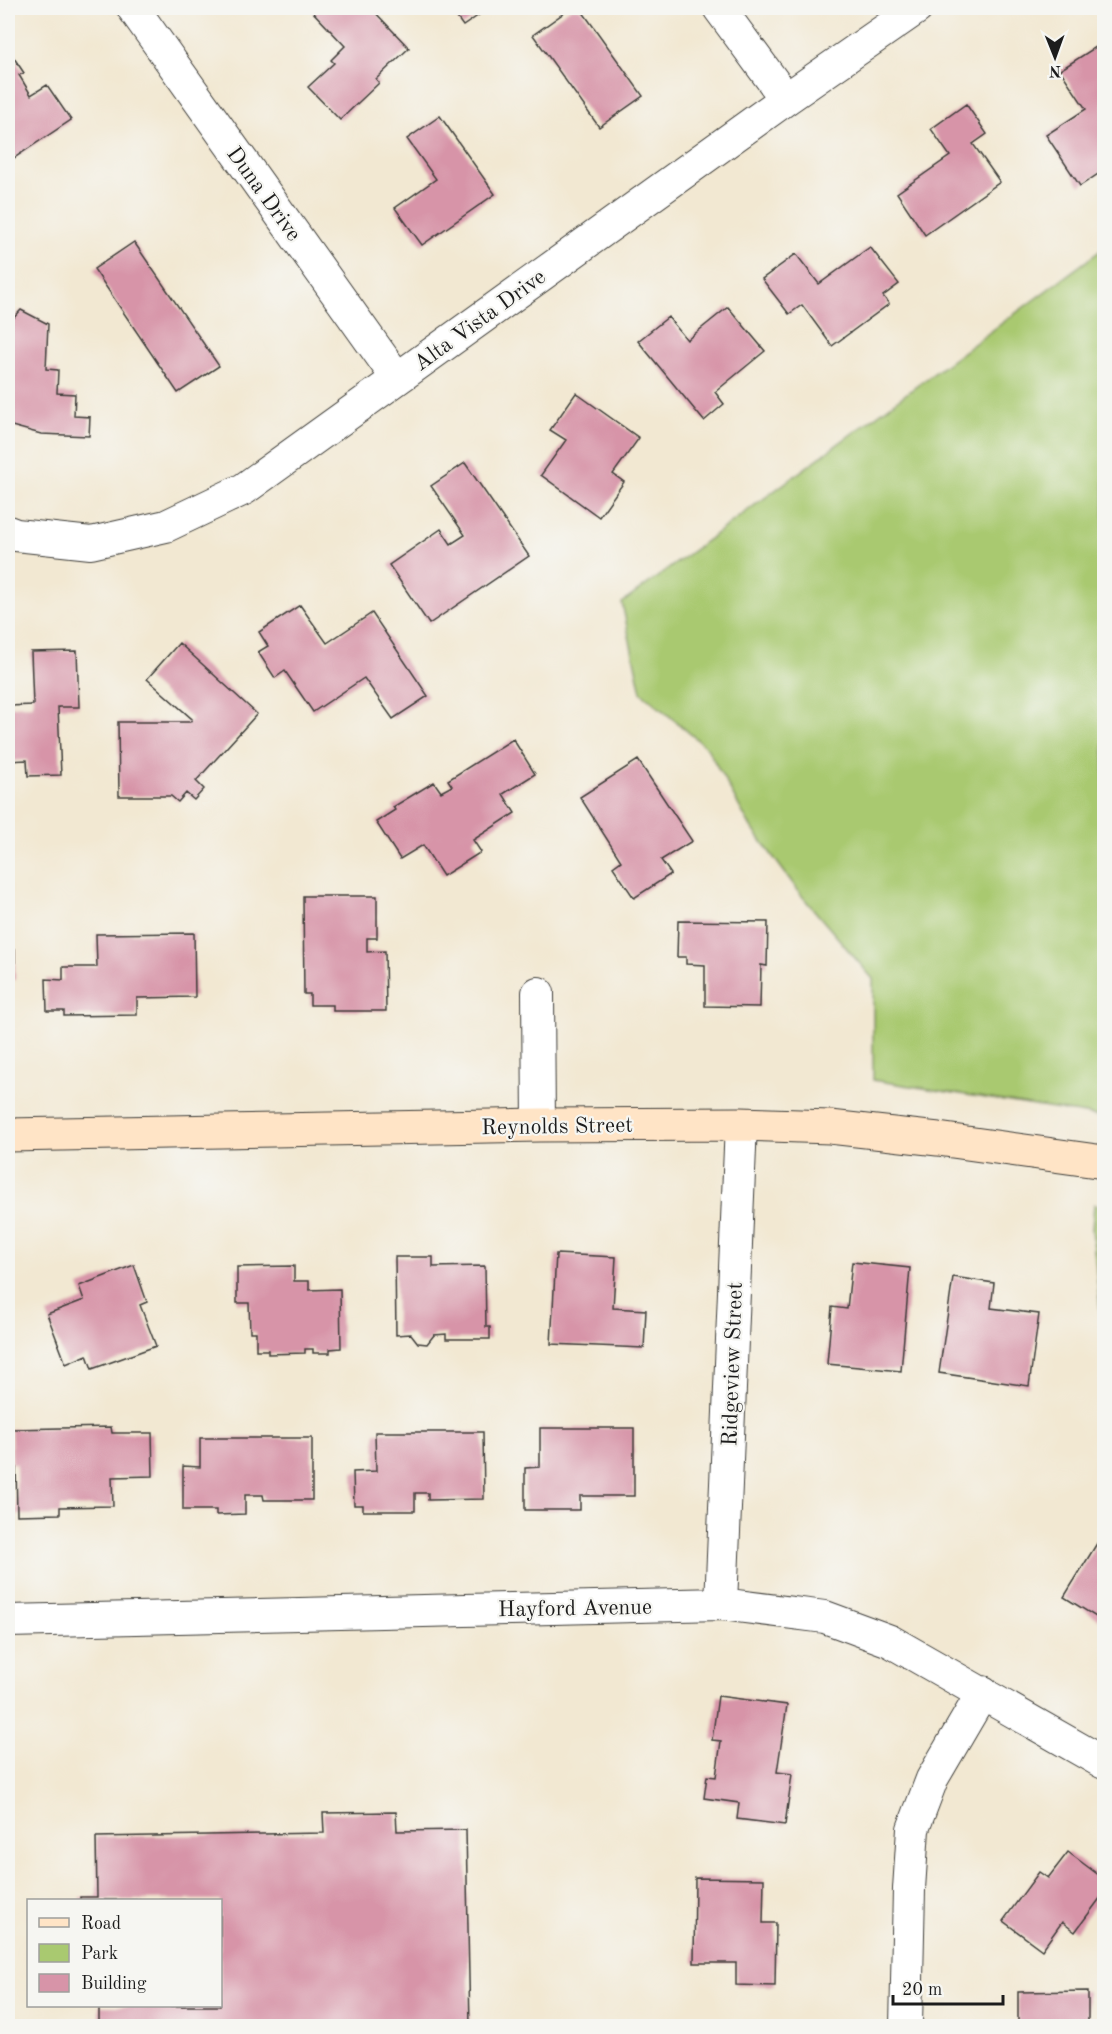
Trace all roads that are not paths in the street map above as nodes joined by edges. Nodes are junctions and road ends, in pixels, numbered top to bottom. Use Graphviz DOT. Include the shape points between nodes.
graph roads {
  1 [pos="132,8"];
  2 [pos="719,8"];
  3 [pos="917,8"];
  4 [pos="786,99"];
  5 [pos="397,378"];
  6 [pos="8,532"];
  7 [pos="538,993"];
  8 [pos="741,1124"];
  9 [pos="539,1125"];
  10 [pos="8,1135"];
  11 [pos="1104,1162"];
  12 [pos="721,1604"];
  13 [pos="8,1621"];
  14 [pos="983,1692"];
  15 [pos="1104,1763"];
  16 [pos="906,2026"];
  1 -- 5 [label="street, Duna Drive"];
  2 -- 4 [label="street"];
  3 -- 4 [label="street, Alta Vista Drive"];
  4 -- 5 [label="street, Alta Vista Drive"];
  5 -- 6 [label="street, Alta Vista Drive" via="244,489 166,526 91,543"];
  7 -- 9 [label="street"];
  8 -- 9 [label="street, Reynolds Street"];
  8 -- 11 [label="street, Reynolds Street" via="830,1127"];
  8 -- 12 [label="street, Ridgeview Street"];
  9 -- 10 [label="street, Reynolds Street"];
  12 -- 13 [label="street, Hayford Avenue"];
  12 -- 14 [label="street, Hayford Avenue" via="825,1617 890,1641"];
  14 -- 15 [label="street, Hayford Avenue"];
  14 -- 16 [label="street" via="932,1779 913,1829"];
}
